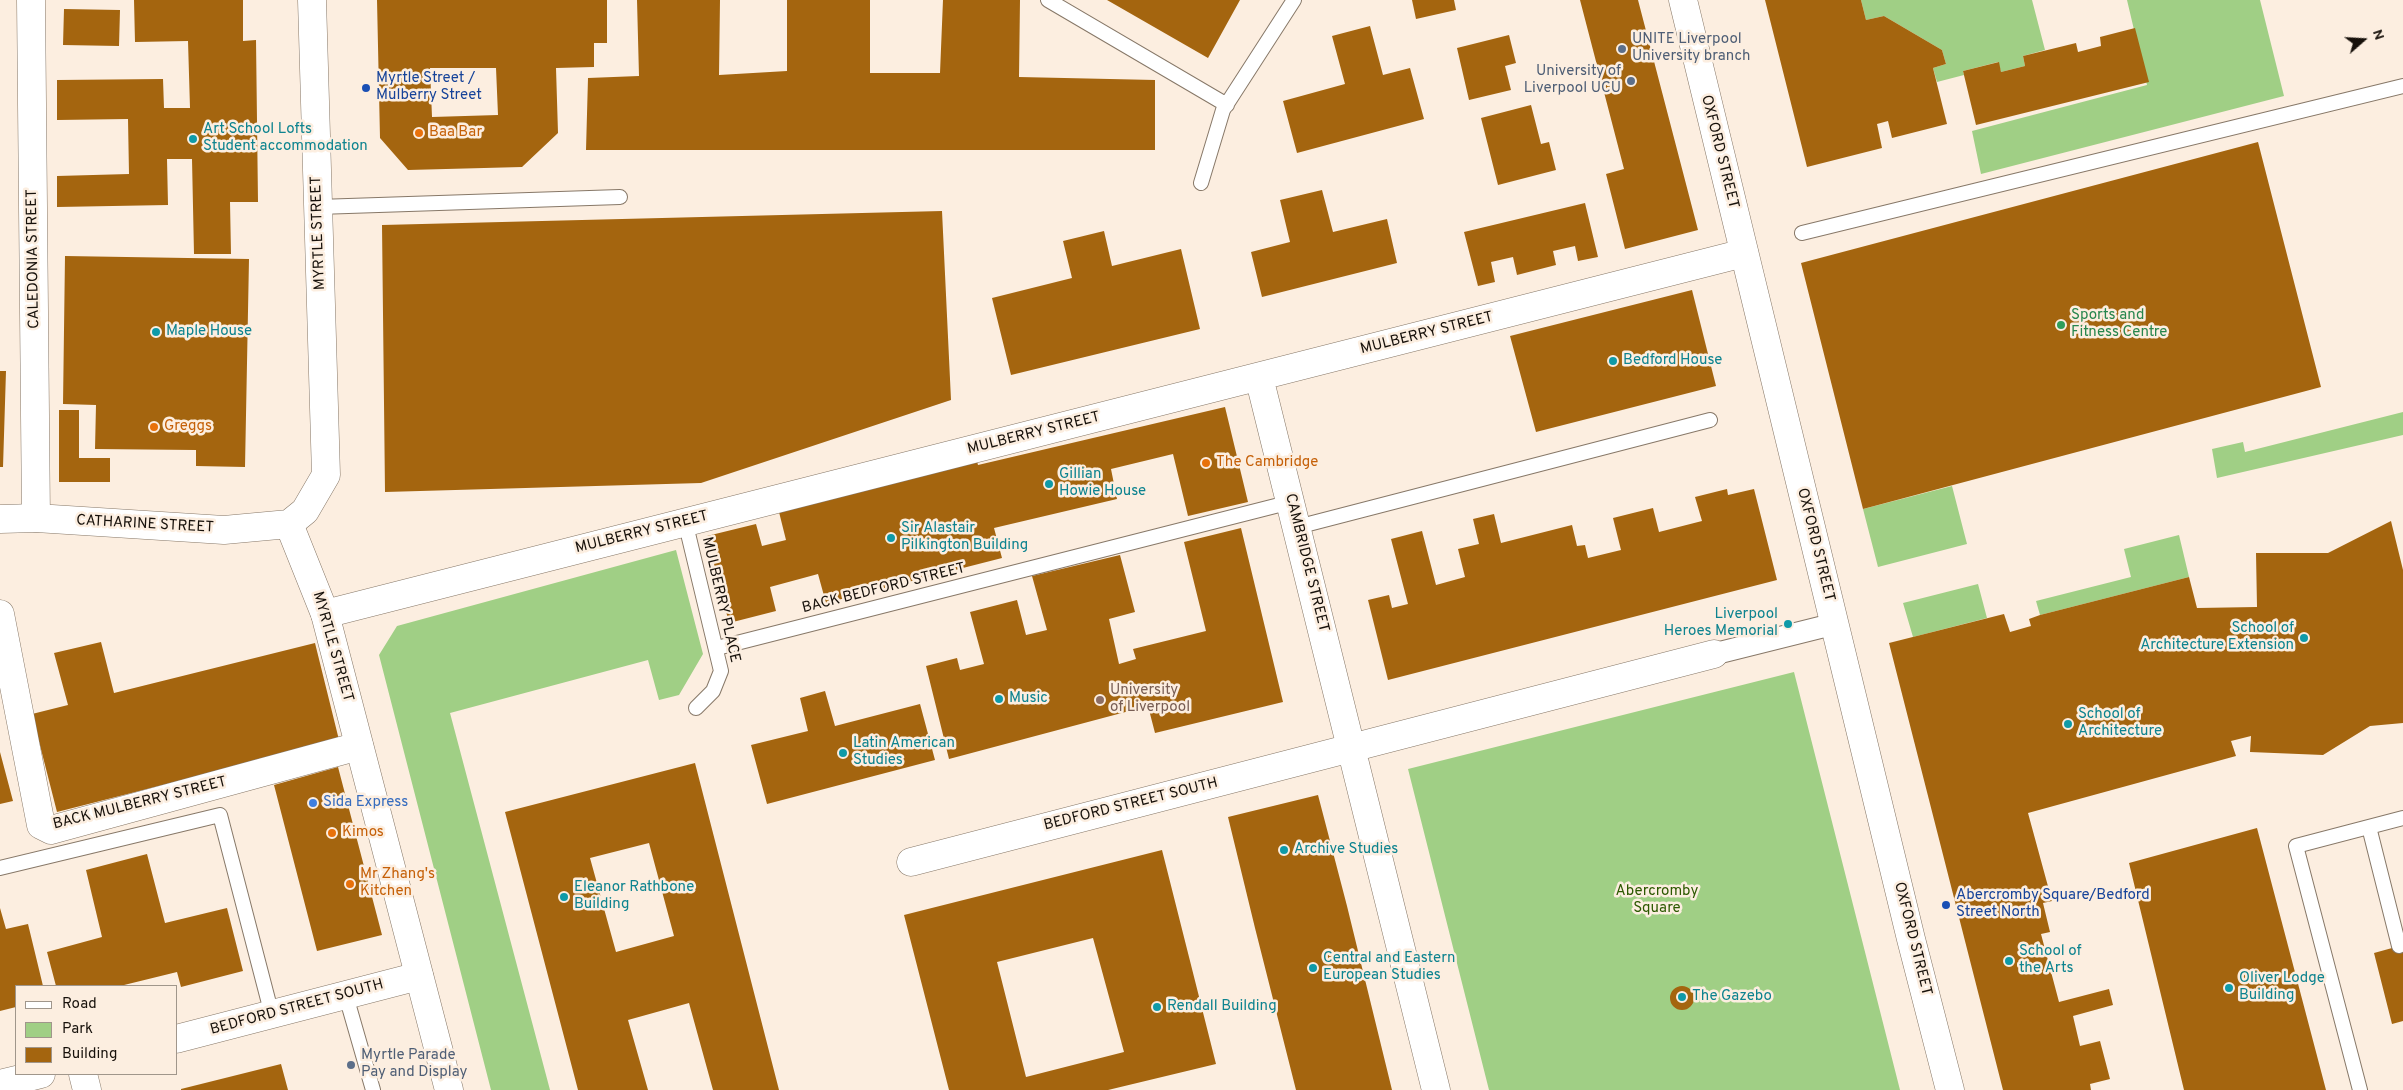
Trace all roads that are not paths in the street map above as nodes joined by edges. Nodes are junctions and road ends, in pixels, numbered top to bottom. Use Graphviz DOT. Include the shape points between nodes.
graph roads {
  1 [pos="30,0"];
  2 [pos="312,0"];
  3 [pos="1048,0"];
  4 [pos="1294,0"];
  5 [pos="1683,0"];
  6 [pos="2403,86"];
  7 [pos="1227,106"];
  8 [pos="1201,184"];
  9 [pos="620,197"];
  10 [pos="318,207"];
  11 [pos="1802,233"];
  12 [pos="1744,253"];
  13 [pos="1258,377"];
  14 [pos="1710,420"];
  15 [pos="1294,515"];
  16 [pos="36,518"];
  17 [pos="0,519"];
  18 [pos="685,522"];
  19 [pos="289,524"];
  20 [pos="0,614"];
  21 [pos="325,614"];
  22 [pos="1834,624"];
  23 [pos="717,648"];
  24 [pos="1714,654"];
  25 [pos="696,708"];
  26 [pos="359,746"];
  27 [pos="1352,749"];
  28 [pos="2403,818"];
  29 [pos="2369,827"];
  30 [pos="911,862"];
  31 [pos="0,868"];
  32 [pos="2399,946"];
  33 [pos="418,976"];
  34 [pos="346,996"];
  35 [pos="272,1015"];
  36 [pos="178,1039"];
  37 [pos="37,1075"];
  38 [pos="82,1075"];
  39 [pos="0,1084"];
  40 [pos="87,1090"];
  41 [pos="373,1090"];
  42 [pos="449,1090"];
  43 [pos="1436,1090"];
  44 [pos="1950,1090"];
  45 [pos="2360,1090"];
  1 -- 16 [label="street, CALEDONIA STREET"];
  2 -- 10 [label="street, MYRTLE STREET"];
  3 -- 7 [label="lane"];
  4 -- 7 [label="lane"];
  5 -- 12 [label="street, OXFORD STREET"];
  6 -- 11 [label="lane"];
  7 -- 8 [label="lane"];
  9 -- 10 [label="lane"];
  10 -- 19 [label="street, MYRTLE STREET" via="326,475 305,511"];
  12 -- 13 [label="street, MULBERRY STREET"];
  12 -- 22 [label="street, OXFORD STREET"];
  13 -- 15 [label="street, CAMBRIDGE STREET"];
  13 -- 18 [label="street, MULBERRY STREET"];
  14 -- 15 [label="lane, BACK BEDFORD STREET"];
  15 -- 23 [label="lane, BACK BEDFORD STREET"];
  15 -- 27 [label="street, CAMBRIDGE STREET"];
  16 -- 17 [label="street, CATHARINE STREET"];
  16 -- 19 [label="street, CATHARINE STREET" via="224,530"];
  18 -- 21 [label="street, MULBERRY STREET"];
  18 -- 23 [label="lane, MULBERRY PLACE"];
  19 -- 21 [label="street, MYRTLE STREET"];
  20 -- 26 [label="street, BACK MULBERRY STREET" via="41,825 51,830"];
  21 -- 26 [label="street, MYRTLE STREET"];
  22 -- 24 [label="street"];
  22 -- 44 [label="street, OXFORD STREET"];
  23 -- 25 [label="lane, MULBERRY PLACE" via="721,671 713,691"];
  24 -- 27 [label="street"];
  26 -- 33 [label="street, MYRTLE STREET"];
  27 -- 30 [label="street, BEDFORD STREET SOUTH"];
  27 -- 43 [label="street"];
  28 -- 29 [label="lane"];
  29 -- 32 [label="lane"];
  29 -- 45 [label="lane" via="2296,846"];
  31 -- 35 [label="lane" via="220,814"];
  33 -- 34 [label="street, BEDFORD STREET SOUTH"];
  33 -- 42 [label="street, MYRTLE STREET"];
  34 -- 35 [label="street, BEDFORD STREET SOUTH"];
  34 -- 41 [label="lane"];
  35 -- 36 [label="street, BEDFORD STREET SOUTH"];
  37 -- 39 [label="street"];
  38 -- 40 [label="street"];
}
